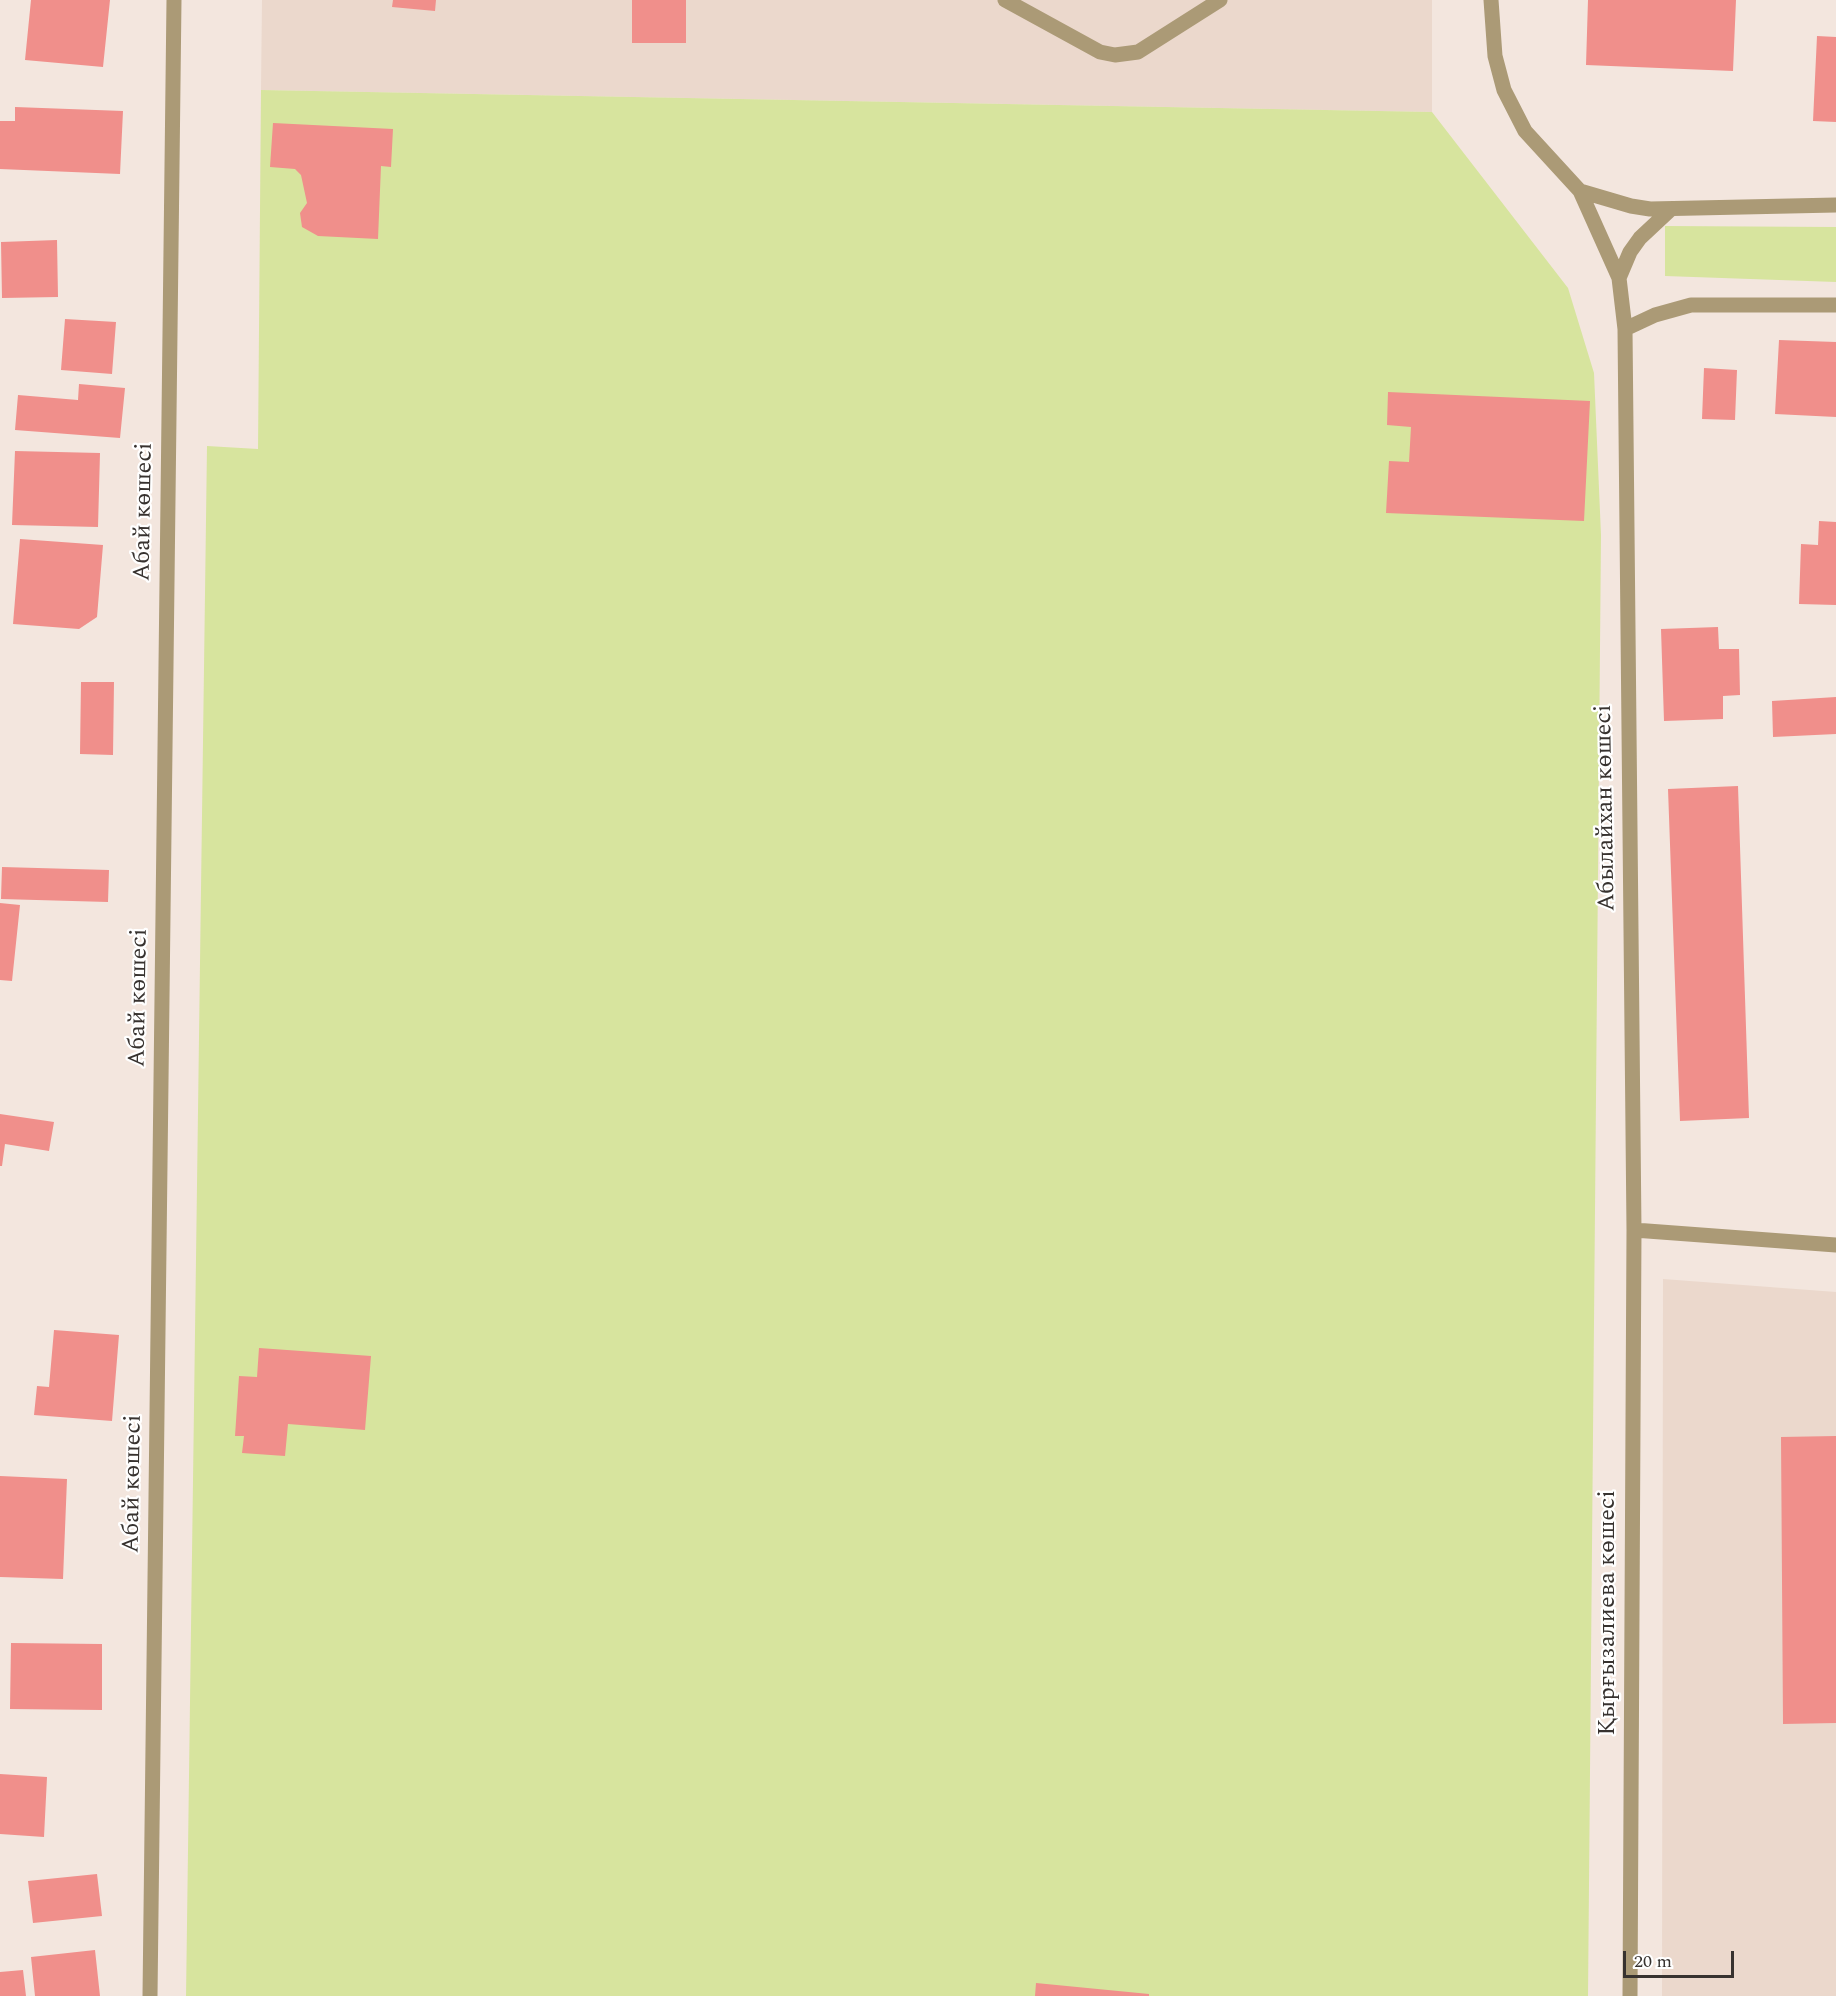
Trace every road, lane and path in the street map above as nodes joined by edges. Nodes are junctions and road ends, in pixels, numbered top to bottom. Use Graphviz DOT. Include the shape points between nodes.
graph roads {
  1 [pos="174,0"];
  2 [pos="1005,0"];
  3 [pos="1220,0"];
  4 [pos="1491,0"];
  5 [pos="1580,191"];
  6 [pos="1836,204"];
  7 [pos="1671,209"];
  8 [pos="1619,278"];
  9 [pos="1836,305"];
  10 [pos="1625,329"];
  11 [pos="1634,1230"];
  12 [pos="1836,1245"];
  13 [pos="150,1996"];
  14 [pos="1630,1996"];
  1 -- 13 [label="street, Абай көшесі"];
  2 -- 3 [label="street" via="1089,47 1115,55 1138,52"];
  4 -- 5 [label="street" via="1497,65 1514,112 1525,131"];
  5 -- 7 [label="street" via="1631,206"];
  5 -- 8 [label="street, Абылайхан көшесі"];
  6 -- 7 [label="street"];
  7 -- 8 [label="street" via="1640,238"];
  8 -- 10 [label="street, Абылайхан көшесі"];
  9 -- 10 [label="street" via="1691,305"];
  10 -- 11 [label="street, Абылайхан көшесі"];
  11 -- 12 [label="street"];
  11 -- 14 [label="street, Қырғызалиева көшесі"];
}
